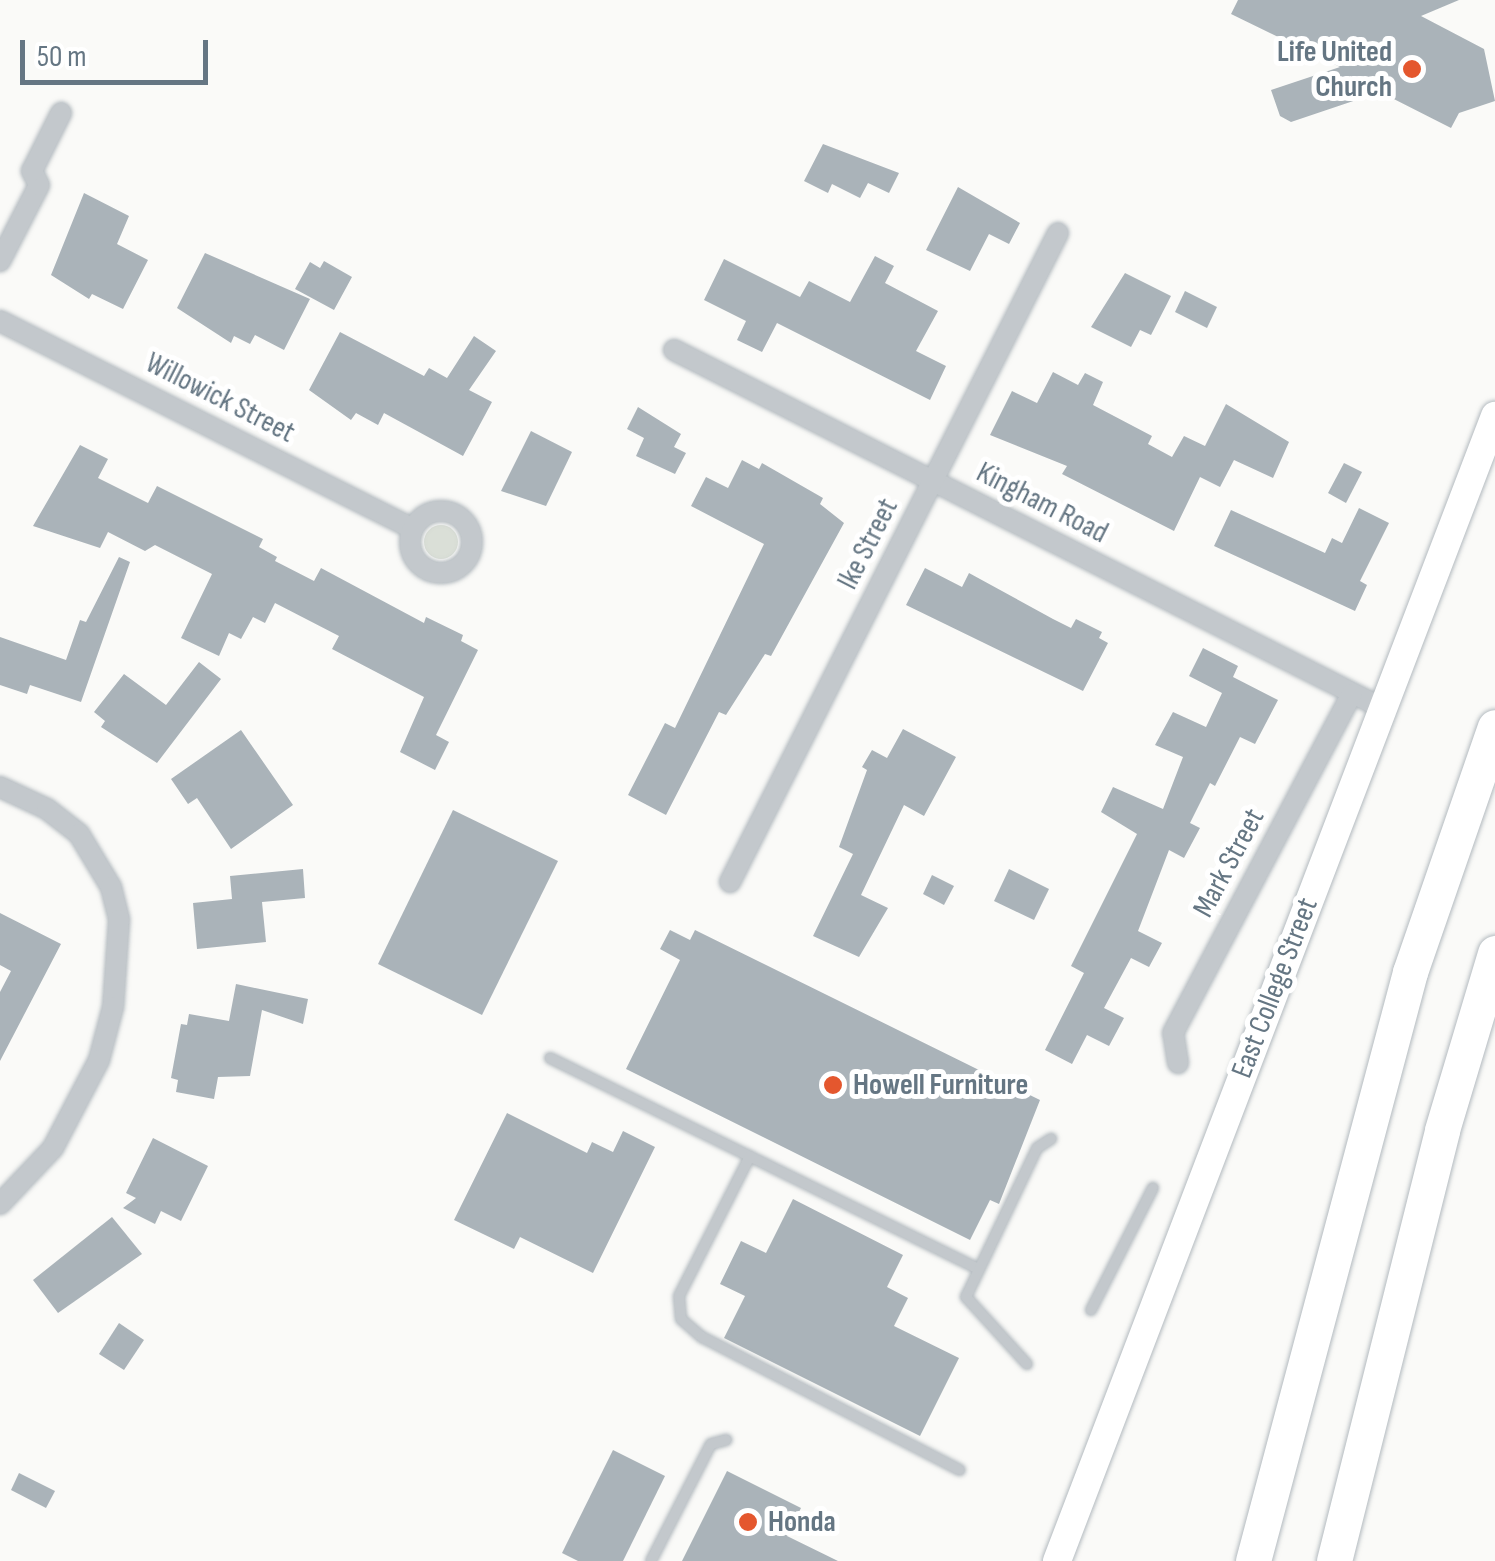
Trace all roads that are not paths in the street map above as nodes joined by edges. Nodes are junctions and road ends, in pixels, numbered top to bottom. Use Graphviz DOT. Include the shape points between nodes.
graph roads {
  1 [pos="61,114"];
  2 [pos="1058,233"];
  3 [pos="1,255"];
  4 [pos="0,321"];
  5 [pos="674,350"];
  6 [pos="1495,416"];
  7 [pos="933,482"];
  8 [pos="413,529"];
  9 [pos="1352,694"];
  10 [pos="1384,709"];
  11 [pos="1495,728"];
  12 [pos="0,787"];
  13 [pos="730,882"];
  14 [pos="1495,953"];
  15 [pos="550,1058"];
  16 [pos="1178,1064"];
  17 [pos="1051,1140"];
  18 [pos="750,1156"];
  19 [pos="1152,1188"];
  20 [pos="0,1204"];
  21 [pos="977,1268"];
  22 [pos="1092,1310"];
  23 [pos="1027,1364"];
  24 [pos="726,1440"];
  25 [pos="960,1470"];
  26 [pos="652,1561"];
  27 [pos="1057,1561"];
  28 [pos="1253,1561"];
  29 [pos="1334,1561"];
  1 -- 3 [label="street" via="32,171 39,186"];
  2 -- 7 [label="street, Ike Street"];
  4 -- 8 [label="street, Willowick Street"];
  5 -- 7 [label="street, Kingham Road"];
  6 -- 10 [label="street, East College Street"];
  7 -- 9 [label="street, Kingham Road"];
  7 -- 13 [label="street, Ike Street"];
  9 -- 10 [label="street, Kingham Road"];
  9 -- 16 [label="street, Mark Street" via="1173,1033"];
  10 -- 27 [label="street, East College Street"];
  11 -- 28 [label="highway" via="1410,972"];
  12 -- 20 [label="street" via="47,809 81,836 112,886 118,920 112,1007 99,1060 53,1148"];
  14 -- 29 [label="highway" via="1442,1130"];
  15 -- 18 [label="lane"];
  17 -- 21 [label="lane" via="1037,1148"];
  18 -- 21 [label="lane"];
  18 -- 25 [label="lane" via="679,1296 682,1319 702,1337"];
  19 -- 22 [label="lane"];
  21 -- 23 [label="lane" via="966,1297 971,1308"];
  24 -- 26 [label="lane" via="711,1444"];
}
